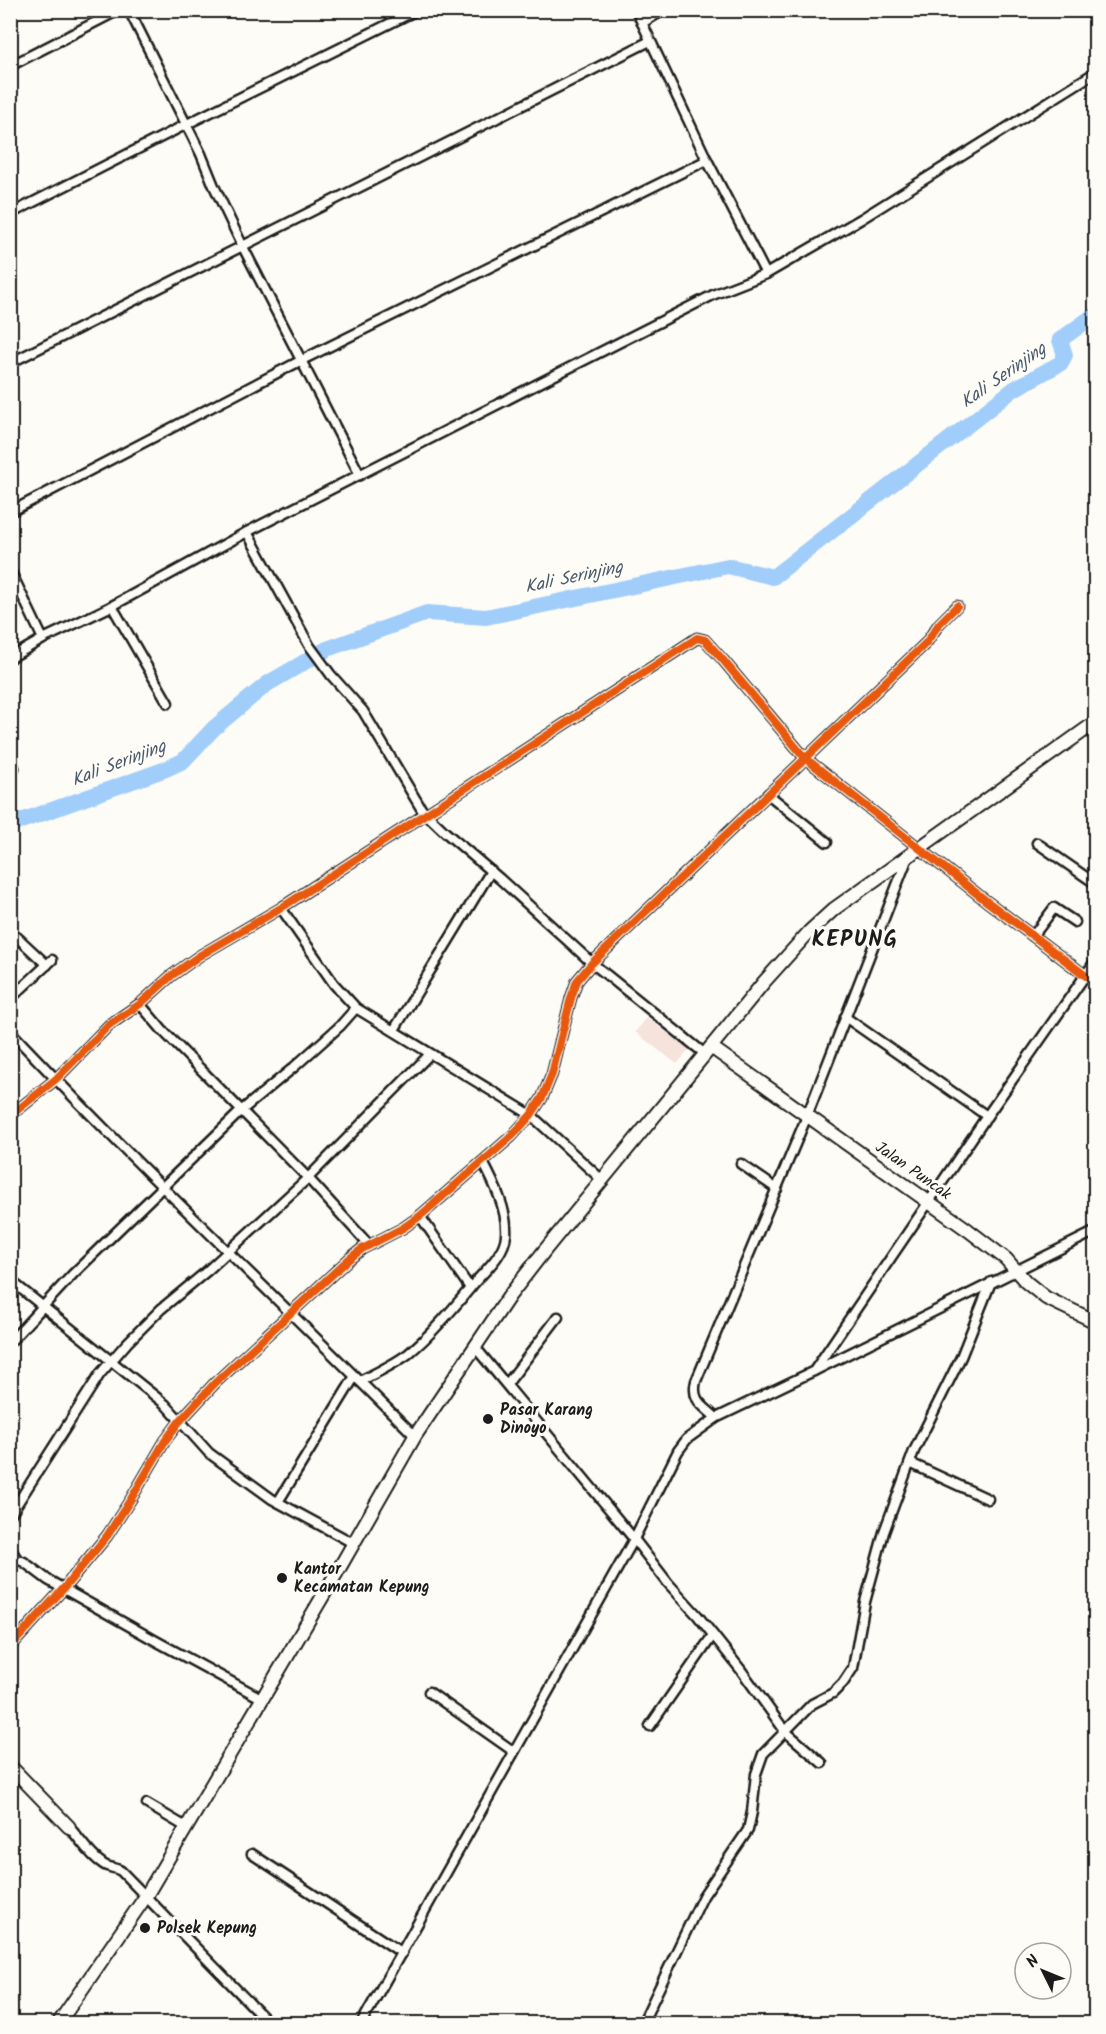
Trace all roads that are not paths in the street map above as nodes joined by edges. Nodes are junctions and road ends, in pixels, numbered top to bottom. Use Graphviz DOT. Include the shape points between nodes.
graph roads {
  1 [pos="119,10"];
  2 [pos="129,10"];
  3 [pos="417,10"];
  4 [pos="636,10"];
  5 [pos="664,10"];
  6 [pos="642,23"];
  7 [pos="650,41"];
  8 [pos="10,66"];
  9 [pos="1095,72"];
  10 [pos="187,124"];
  11 [pos="707,160"];
  12 [pos="10,214"];
  13 [pos="243,247"];
  14 [pos="766,274"];
  15 [pos="300,361"];
  16 [pos="10,363"];
  17 [pos="360,475"];
  18 [pos="10,512"];
  19 [pos="247,532"];
  20 [pos="10,570"];
  21 [pos="112,606"];
  22 [pos="957,606"];
  23 [pos="43,639"];
  24 [pos="10,658"];
  25 [pos="168,703"];
  26 [pos="1095,722"];
  27 [pos="10,758"];
  28 [pos="808,760"];
  29 [pos="10,776"];
  30 [pos="772,798"];
  31 [pos="422,810"];
  32 [pos="827,842"];
  33 [pos="1037,843"];
  34 [pos="918,848"];
  35 [pos="908,855"];
  36 [pos="491,871"];
  37 [pos="1095,884"];
  38 [pos="281,908"];
  39 [pos="1075,922"];
  40 [pos="1033,936"];
  41 [pos="17,937"];
  42 [pos="1095,960"];
  43 [pos="596,967"];
  44 [pos="1086,976"];
  45 [pos="10,999"];
  46 [pos="140,1004"];
  47 [pos="356,1008"];
  48 [pos="845,1017"];
  49 [pos="394,1030"];
  50 [pos="10,1031"];
  51 [pos="708,1051"];
  52 [pos="430,1054"];
  53 [pos="56,1079"];
  54 [pos="242,1110"];
  55 [pos="531,1115"];
  56 [pos="10,1116"];
  57 [pos="807,1116"];
  58 [pos="987,1116"];
  59 [pos="483,1162"];
  60 [pos="741,1164"];
  61 [pos="308,1178"];
  62 [pos="602,1180"];
  63 [pos="163,1188"];
  64 [pos="777,1189"];
  65 [pos="929,1203"];
  66 [pos="420,1216"];
  67 [pos="1095,1231"];
  68 [pos="369,1245"];
  69 [pos="229,1251"];
  70 [pos="1018,1271"];
  71 [pos="10,1280"];
  72 [pos="991,1282"];
  73 [pos="470,1288"];
  74 [pos="44,1305"];
  75 [pos="291,1312"];
  76 [pos="558,1317"];
  77 [pos="1095,1322"];
  78 [pos="10,1342"];
  79 [pos="475,1347"];
  80 [pos="111,1361"];
  81 [pos="814,1371"];
  82 [pos="358,1379"];
  83 [pos="507,1384"];
  84 [pos="716,1418"];
  85 [pos="179,1422"];
  86 [pos="415,1436"];
  87 [pos="910,1463"];
  88 [pos="988,1499"];
  89 [pos="278,1502"];
  90 [pos="10,1515"];
  91 [pos="634,1539"];
  92 [pos="353,1543"];
  93 [pos="10,1548"];
  94 [pos="14,1561"];
  95 [pos="64,1588"];
  96 [pos="713,1635"];
  97 [pos="10,1647"];
  98 [pos="429,1692"];
  99 [pos="261,1698"];
  100 [pos="650,1726"];
  101 [pos="784,1731"];
  102 [pos="513,1751"];
  103 [pos="822,1763"];
  104 [pos="10,1766"];
  105 [pos="147,1804"];
  106 [pos="186,1827"];
  107 [pos="73,1832"];
  108 [pos="252,1854"];
  109 [pos="146,1896"];
  110 [pos="402,1953"];
  111 [pos="58,2024"];
  112 [pos="270,2024"];
  113 [pos="361,2024"];
  114 [pos="642,2024"];
  1 -- 8 [label="street"];
  2 -- 10 [label="street"];
  3 -- 10 [label="street"];
  4 -- 6 [label="street"];
  5 -- 6 [label="street"];
  6 -- 7 [label="street"];
  7 -- 11 [label="street"];
  7 -- 13 [label="street"];
  9 -- 14 [label="street"];
  10 -- 12 [label="street"];
  10 -- 13 [label="street"];
  11 -- 14 [label="street"];
  11 -- 15 [label="street"];
  13 -- 15 [label="street"];
  13 -- 16 [label="street"];
  14 -- 17 [label="street" via="715,294"];
  15 -- 17 [label="street"];
  15 -- 18 [label="street"];
  17 -- 19 [label="street"];
  19 -- 21 [label="street"];
  19 -- 31 [label="street" via="309,645 363,711"];
  20 -- 23 [label="street"];
  21 -- 23 [label="street"];
  21 -- 25 [label="street"];
  22 -- 28 [label="street" via="926,643"];
  23 -- 24 [label="street"];
  26 -- 34 [label="main road"];
  27 -- 29 [label="street" via="14,768"];
  28 -- 30 [label="street"];
  28 -- 31 [label="street" via="705,640 697,638"];
  28 -- 34 [label="street"];
  30 -- 32 [label="street"];
  30 -- 43 [label="street"];
  31 -- 36 [label="street"];
  31 -- 38 [label="street"];
  33 -- 37 [label="street"];
  34 -- 35 [label="main road"];
  34 -- 40 [label="street"];
  35 -- 48 [label="street"];
  35 -- 51 [label="main road" via="809,932"];
  36 -- 43 [label="street"];
  36 -- 49 [label="street"];
  38 -- 46 [label="street" via="199,956"];
  38 -- 47 [label="street" via="334,984"];
  39 -- 40 [label="street" via="1054,908"];
  40 -- 44 [label="street"];
  41 -- 45 [label="street" via="50,962"];
  42 -- 44 [label="street"];
  43 -- 51 [label="street"];
  43 -- 55 [label="street" via="578,981 552,1074"];
  44 -- 58 [label="street"];
  46 -- 53 [label="street" via="109,1024"];
  46 -- 54 [label="street"];
  47 -- 49 [label="street"];
  47 -- 54 [label="street"];
  48 -- 57 [label="street"];
  48 -- 58 [label="street"];
  49 -- 52 [label="street"];
  50 -- 53 [label="street"];
  51 -- 57 [label="main road, Jalan Puncak"];
  51 -- 62 [label="main road"];
  52 -- 55 [label="street"];
  52 -- 61 [label="street"];
  53 -- 56 [label="street"];
  53 -- 63 [label="street"];
  54 -- 61 [label="street"];
  54 -- 63 [label="street"];
  55 -- 59 [label="street"];
  55 -- 62 [label="street"];
  57 -- 64 [label="street"];
  57 -- 65 [label="main road, Jalan Puncak"];
  58 -- 65 [label="street"];
  59 -- 66 [label="street"];
  59 -- 73 [label="street" via="498,1194 506,1236 501,1250"];
  60 -- 64 [label="street"];
  61 -- 68 [label="street"];
  61 -- 69 [label="street"];
  62 -- 79 [label="main road" via="510,1295"];
  63 -- 69 [label="street"];
  63 -- 74 [label="street"];
  64 -- 84 [label="street" via="693,1390 695,1399"];
  65 -- 70 [label="main road, Jalan Puncak"];
  65 -- 81 [label="street"];
  66 -- 68 [label="street"];
  66 -- 73 [label="street"];
  67 -- 70 [label="street"];
  68 -- 75 [label="street"];
  69 -- 75 [label="street"];
  69 -- 80 [label="street" via="161,1309"];
  70 -- 72 [label="street"];
  70 -- 77 [label="main road, Jalan Puncak" via="1046,1298"];
  71 -- 74 [label="street"];
  72 -- 81 [label="street"];
  72 -- 87 [label="street" via="961,1357"];
  73 -- 82 [label="street" via="435,1329 406,1355"];
  74 -- 78 [label="street"];
  74 -- 80 [label="street"];
  75 -- 82 [label="street"];
  75 -- 85 [label="street"];
  76 -- 83 [label="street"];
  79 -- 83 [label="street"];
  79 -- 86 [label="main road"];
  80 -- 85 [label="street" via="165,1404"];
  80 -- 90 [label="street"];
  81 -- 84 [label="street"];
  82 -- 86 [label="street"];
  82 -- 89 [label="street"];
  83 -- 91 [label="street"];
  84 -- 91 [label="street" via="687,1439 678,1451"];
  85 -- 89 [label="street" via="209,1453"];
  85 -- 95 [label="street" via="131,1500"];
  86 -- 92 [label="main road"];
  87 -- 88 [label="street"];
  87 -- 101 [label="street" via="884,1532 853,1668 833,1693 812,1704"];
  89 -- 92 [label="street"];
  91 -- 96 [label="street"];
  91 -- 102 [label="street"];
  92 -- 99 [label="main road"];
  93 -- 94 [label="street"];
  94 -- 95 [label="street"];
  95 -- 97 [label="street"];
  95 -- 99 [label="street"];
  96 -- 100 [label="street"];
  96 -- 101 [label="street"];
  98 -- 102 [label="street"];
  99 -- 106 [label="main road"];
  101 -- 103 [label="street"];
  101 -- 114 [label="street" via="763,1754 748,1830 703,1896"];
  102 -- 110 [label="street"];
  104 -- 107 [label="main road"];
  105 -- 106 [label="street"];
  106 -- 109 [label="main road"];
  107 -- 109 [label="street" via="104,1865 121,1871"];
  108 -- 110 [label="street"];
  109 -- 111 [label="main road"];
  109 -- 112 [label="street"];
  110 -- 113 [label="street"];
}
